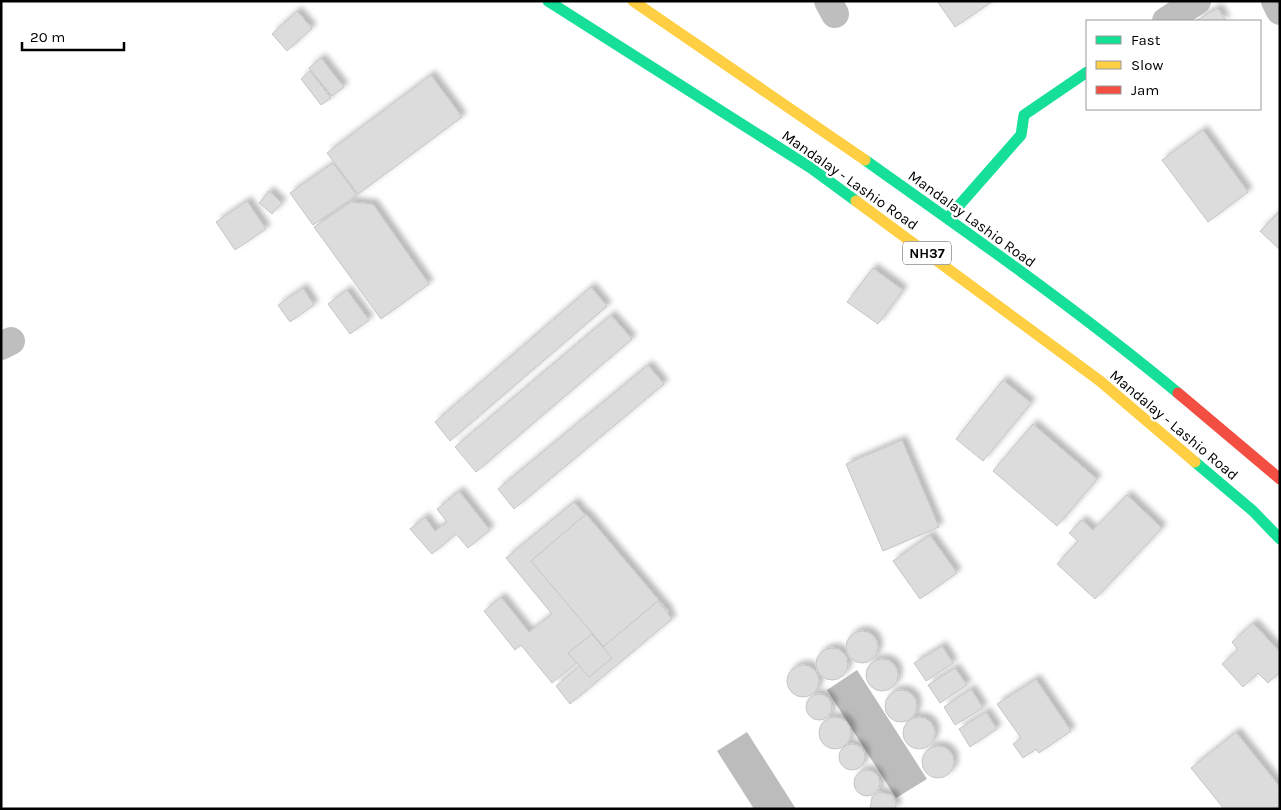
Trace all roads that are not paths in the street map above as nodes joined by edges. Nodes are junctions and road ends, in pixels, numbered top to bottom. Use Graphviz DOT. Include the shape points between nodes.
graph roads {
  1 [pos="548,1"];
  2 [pos="633,1"];
  3 [pos="1197,1"];
  4 [pos="1275,1"];
  5 [pos="1280,11"];
  6 [pos="1168,20"];
  7 [pos="1086,73"];
  8 [pos="948,218"];
  9 [pos="1280,479"];
  10 [pos="1280,539"];
  1 -- 10 [label="main road, Mandalay - Lashio Road / NH37" via="811,168 1100,381 1253,511"];
  2 -- 8 [label="main road, Mandalay Lashio Road / NH37"];
  3 -- 6 [label="street"];
  4 -- 5 [label="street"];
  7 -- 8 [label="main road" via="1024,115 1021,135"];
  8 -- 9 [label="main road, Mandalay Lashio Road / NH37" via="1133,356"];
}
